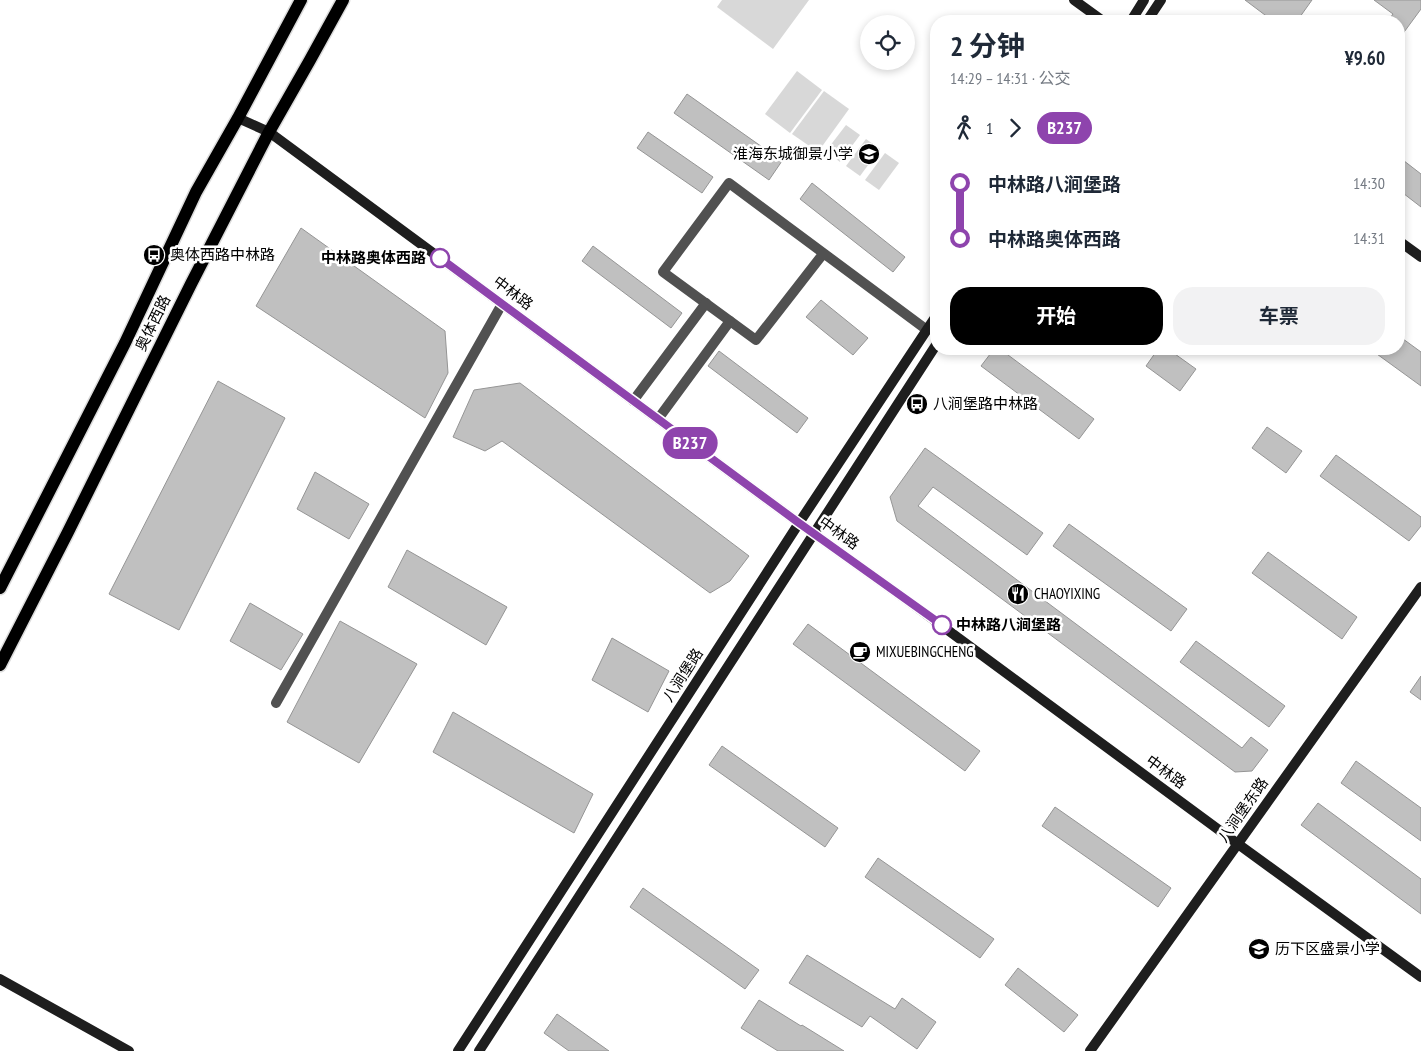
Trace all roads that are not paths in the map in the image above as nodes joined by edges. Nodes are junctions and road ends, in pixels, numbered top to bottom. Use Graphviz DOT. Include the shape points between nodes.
graph roads {
  1 [pos="301,0"];
  2 [pos="342,0"];
  3 [pos="1074,0"];
  4 [pos="1144,0"];
  5 [pos="1161,0"];
  6 [pos="1095,15"];
  7 [pos="1135,15"];
  8 [pos="1151,15"];
  9 [pos="238,118"];
  10 [pos="269,132"];
  11 [pos="1405,245"];
  12 [pos="823,254"];
  13 [pos="1421,257"];
  14 [pos="706,303"];
  15 [pos="502,304"];
  16 [pos="730,321"];
  17 [pos="930,325"];
  18 [pos="927,330"];
  19 [pos="930,354"];
  20 [pos="634,401"];
  21 [pos="658,419"];
  22 [pos="799,523"];
  23 [pos="814,534"];
  24 [pos="1421,587"];
  25 [pos="0,588"];
  26 [pos="0,665"];
  27 [pos="276,703"];
  28 [pos="1238,844"];
  29 [pos="1421,977"];
  30 [pos="0,979"];
  31 [pos="129,1051"];
  32 [pos="458,1051"];
  33 [pos="479,1051"];
  34 [pos="1090,1051"];
  1 -- 9 [label="main road, 奥体西路"];
  2 -- 10 [label="main road, 奥体西路"];
  3 -- 6 [label="street"];
  4 -- 7 [label="street"];
  5 -- 8 [label="street"];
  9 -- 10 [label="street, 中林路"];
  9 -- 25 [label="main road, 奥体西路" via="196,192 125,343"];
  10 -- 15 [label="street, 中林路"];
  10 -- 26 [label="main road, 奥体西路"];
  11 -- 13 [label="street"];
  12 -- 14 [label="street" via="729,183 663,272"];
  12 -- 16 [label="street" via="756,340"];
  12 -- 18 [label="street"];
  14 -- 16 [label="street"];
  14 -- 20 [label="street"];
  15 -- 20 [label="street, 中林路"];
  15 -- 27 [label="street"];
  16 -- 21 [label="street"];
  17 -- 18 [label="street, 八涧堡路"];
  18 -- 22 [label="street, 八涧堡路"];
  19 -- 23 [label="street"];
  20 -- 21 [label="street, 中林路"];
  21 -- 22 [label="street, 中林路"];
  22 -- 23 [label="street, 中林路"];
  22 -- 32 [label="street, 八涧堡路"];
  23 -- 28 [label="street, 中林路"];
  23 -- 33 [label="street"];
  24 -- 28 [label="street, 八涧堡东路"];
  28 -- 29 [label="street, 中林路"];
  28 -- 34 [label="street, 八涧堡东路"];
  30 -- 31 [label="street"];
}
